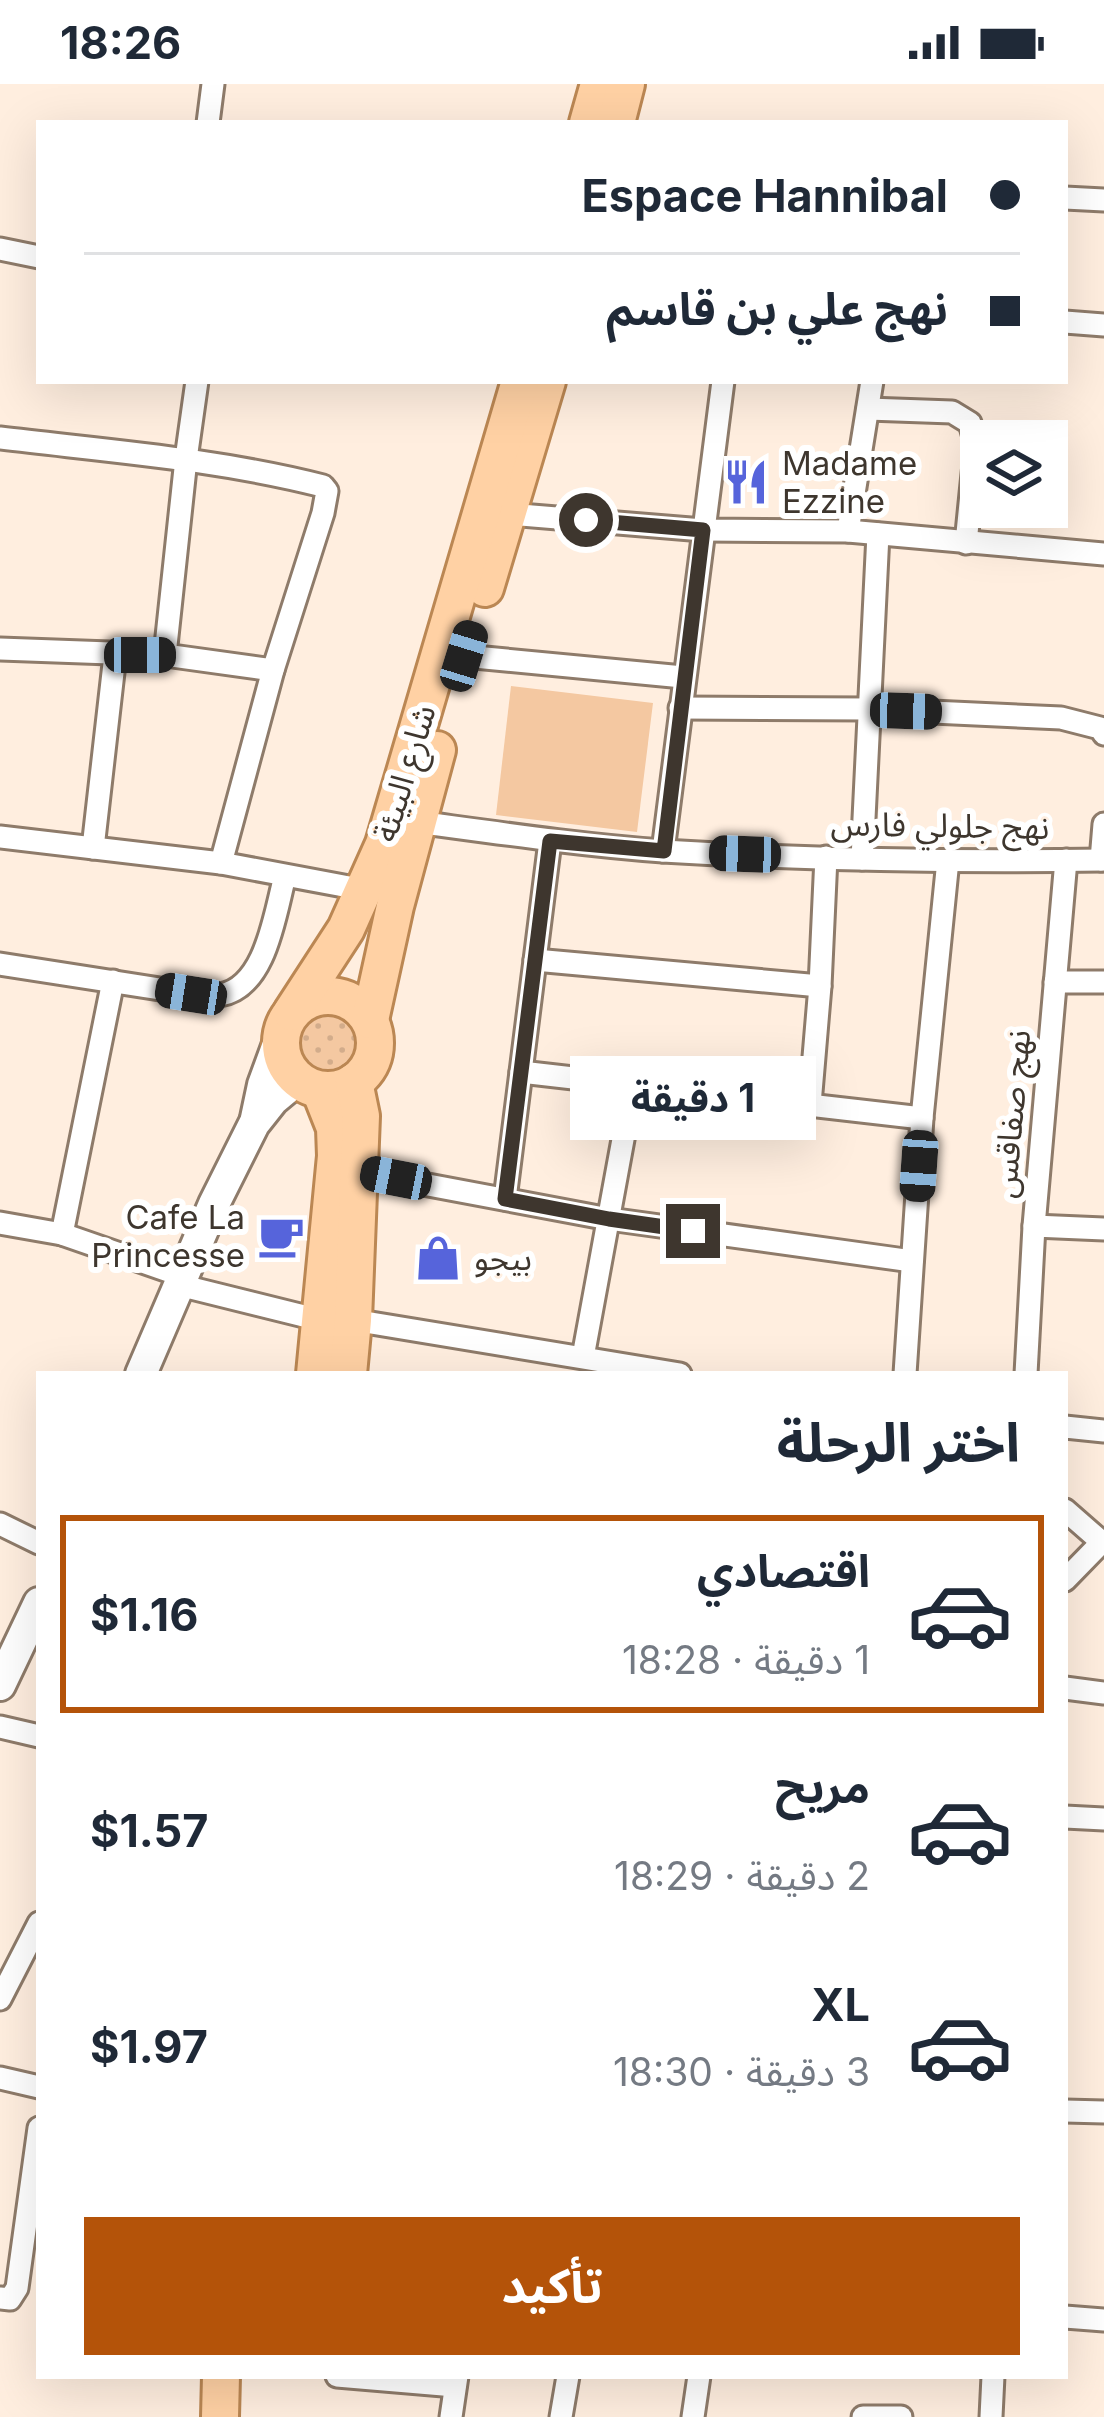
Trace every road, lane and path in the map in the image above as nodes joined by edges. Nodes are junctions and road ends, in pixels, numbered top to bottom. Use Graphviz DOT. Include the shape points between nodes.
graph roads {
  1 [pos="214,84"];
  2 [pos="598,84"];
  3 [pos="626,84"];
  4 [pos="208,120"];
  5 [pos="589,120"];
  6 [pos="617,120"];
  7 [pos="1068,198"];
  8 [pos="1104,200"];
  9 [pos="0,249"];
  10 [pos="36,256"];
  11 [pos="1068,322"];
  12 [pos="1104,325"];
  13 [pos="197,384"];
  14 [pos="519,384"];
  15 [pos="546,384"];
  16 [pos="723,384"];
  17 [pos="872,384"];
  18 [pos="868,409"];
  19 [pos="0,438"];
  20 [pos="186,459"];
  21 [pos="508,514"];
  22 [pos="703,530"];
  23 [pos="848,531"];
  24 [pos="878,534"];
  25 [pos="966,543"];
  26 [pos="1104,554"];
  27 [pos="0,649"];
  28 [pos="116,655"];
  29 [pos="165,655"];
  30 [pos="464,656"];
  31 [pos="273,670"];
  32 [pos="683,677"];
  33 [pos="680,708"];
  34 [pos="868,710"];
  35 [pos="1104,734"];
  36 [pos="417,822"];
  37 [pos="1104,824"];
  38 [pos="0,837"];
  39 [pos="550,841"];
  40 [pos="93,848"];
  41 [pos="664,851"];
  42 [pos="826,857"];
  43 [pos="862,859"];
  44 [pos="948,860"];
  45 [pos="1066,860"];
  46 [pos="1103,860"];
  47 [pos="221,863"];
  48 [pos="285,876"];
  49 [pos="365,890"];
  50 [pos="535,960"];
  51 [pos="0,964"];
  52 [pos="112,982"];
  53 [pos="1055,982"];
  54 [pos="1104,982"];
  55 [pos="820,986"];
  56 [pos="370,1020"];
  57 [pos="287,1022"];
  58 [pos="521,1072"];
  59 [pos="326,1085"];
  60 [pos="633,1085"];
  61 [pos="810,1104"];
  62 [pos="922,1118"];
  63 [pos="254,1124"];
  64 [pos="359,1172"];
  65 [pos="505,1199"];
  66 [pos="609,1219"];
  67 [pos="0,1223"];
  68 [pos="1034,1226"];
  69 [pos="1104,1229"];
  70 [pos="62,1234"];
  71 [pos="912,1262"];
  72 [pos="181,1281"];
  73 [pos="336,1320"];
  74 [pos="583,1357"];
  75 [pos="142,1371"];
  76 [pos="316,1371"];
  77 [pos="347,1371"];
  78 [pos="663,1371"];
  79 [pos="905,1371"];
  80 [pos="1026,1371"];
  81 [pos="1068,1427"];
  82 [pos="1104,1431"];
  83 [pos="1068,1513"];
  84 [pos="0,1524"];
  85 [pos="36,1542"];
  86 [pos="1103,1543"];
  87 [pos="1068,1577"];
  88 [pos="36,1609"];
  89 [pos="0,1685"];
  90 [pos="1068,1688"];
  91 [pos="1104,1693"];
  92 [pos="0,1727"];
  93 [pos="36,1735"];
  94 [pos="1068,1817"];
  95 [pos="1104,1819"];
  96 [pos="36,1929"];
  97 [pos="0,1999"];
  98 [pos="0,2078"];
  99 [pos="36,2086"];
  100 [pos="1068,2111"];
  101 [pos="1104,2113"];
  102 [pos="36,2150"];
  103 [pos="0,2298"];
  104 [pos="1068,2317"];
  105 [pos="1104,2320"];
  106 [pos="220,2379"];
  107 [pos="244,2379"];
  108 [pos="408,2379"];
  109 [pos="567,2379"];
  110 [pos="699,2379"];
  111 [pos="993,2379"];
  112 [pos="456,2381"];
  113 [pos="220,2417"];
  114 [pos="244,2417"];
  115 [pos="451,2417"];
  116 [pos="561,2417"];
  117 [pos="693,2417"];
  118 [pos="863,2417"];
  119 [pos="902,2417"];
  120 [pos="991,2417"];
  1 -- 4 [label="street"];
  2 -- 5 [label="main road"];
  3 -- 6 [label="main road"];
  7 -- 8 [label="street"];
  9 -- 10 [label="street"];
  11 -- 12 [label="street"];
  13 -- 20 [label="street"];
  14 -- 49 [label="main road, شارع البيئة"];
  15 -- 21 [label="main road, شارع البيئة"];
  16 -- 22 [label="street"];
  17 -- 18 [label="street"];
  18 -- 23 [label="street"];
  18 -- 25 [label="street" via="952,412 970,423 976,444"];
  19 -- 20 [label="street"];
  20 -- 29 [label="street"];
  20 -- 31 [label="street" via="327,491"];
  21 -- 22 [label="street"];
  21 -- 30 [label="main road, شارع البيئة"];
  22 -- 23 [label="street"];
  22 -- 32 [label="street"];
  23 -- 24 [label="street"];
  24 -- 25 [label="street"];
  24 -- 34 [label="street"];
  25 -- 26 [label="street"];
  27 -- 28 [label="street"];
  28 -- 29 [label="street"];
  28 -- 40 [label="street"];
  29 -- 31 [label="street"];
  30 -- 32 [label="street"];
  30 -- 36 [label="main road, شارع البيئة"];
  31 -- 47 [label="street"];
  32 -- 33 [label="street"];
  33 -- 34 [label="street"];
  33 -- 41 [label="street"];
  34 -- 35 [label="street" via="1061,718"];
  34 -- 43 [label="street"];
  36 -- 39 [label="street, نهج جلولي فارس"];
  36 -- 56 [label="main road, شارع البيئة"];
  37 -- 46 [label="street"];
  38 -- 40 [label="street"];
  39 -- 41 [label="street, نهج جلولي فارس"];
  39 -- 50 [label="street"];
  40 -- 47 [label="street"];
  41 -- 42 [label="street, نهج جلولي فارس"];
  42 -- 43 [label="street, نهج جلولي فارس"];
  42 -- 55 [label="street"];
  43 -- 44 [label="street, نهج جلولي فارس"];
  44 -- 45 [label="street, نهج جلولي فارس"];
  44 -- 62 [label="street"];
  45 -- 46 [label="street, نهج جلولي فارس"];
  45 -- 53 [label="street, نهج صفاقس"];
  47 -- 48 [label="street"];
  48 -- 49 [label="street"];
  48 -- 52 [label="street" via="261,963 236,991 217,996"];
  49 -- 57 [label="main road, شارع البيئة"];
  50 -- 55 [label="street"];
  50 -- 58 [label="street"];
  51 -- 52 [label="street"];
  52 -- 70 [label="street"];
  53 -- 54 [label="street"];
  53 -- 68 [label="street, نهج صفاقس"];
  55 -- 61 [label="street"];
  56 -- 57 [label="main road" via="359,1006 324,995"];
  56 -- 59 [label="main road" via="374,1054 367,1070"];
  57 -- 59 [label="main road" via="285,1063 293,1075"];
  57 -- 63 [label="main road"];
  58 -- 60 [label="street"];
  58 -- 65 [label="street"];
  59 -- 63 [label="main road" via="291,1085"];
  59 -- 64 [label="main road" via="361,1116"];
  59 -- 73 [label="main road" via="335,1128"];
  60 -- 61 [label="street"];
  60 -- 66 [label="street"];
  61 -- 62 [label="street"];
  62 -- 71 [label="street"];
  63 -- 72 [label="main road"];
  64 -- 65 [label="street"];
  64 -- 73 [label="main road"];
  65 -- 66 [label="street"];
  66 -- 71 [label="street"];
  66 -- 74 [label="street"];
  67 -- 70 [label="street"];
  68 -- 69 [label="street"];
  68 -- 80 [label="street, نهج صفاقس"];
  70 -- 72 [label="street"];
  71 -- 79 [label="street"];
  72 -- 73 [label="street"];
  72 -- 75 [label="main road"];
  73 -- 74 [label="street"];
  73 -- 76 [label="main road"];
  73 -- 77 [label="main road"];
  74 -- 78 [label="street"];
  81 -- 82 [label="street"];
  83 -- 86 [label="street"];
  84 -- 85 [label="street"];
  86 -- 87 [label="street"];
  88 -- 89 [label="main road"];
  90 -- 91 [label="street"];
  92 -- 93 [label="street"];
  94 -- 95 [label="street"];
  96 -- 97 [label="street"];
  98 -- 99 [label="street"];
  100 -- 101 [label="street"];
  102 -- 103 [label="street" via="16,2293"];
  104 -- 105 [label="street"];
  106 -- 113 [label="main road"];
  107 -- 114 [label="main road"];
  108 -- 112 [label="street"];
  109 -- 116 [label="street"];
  110 -- 117 [label="street"];
  111 -- 120 [label="street"];
  112 -- 115 [label="street"];
  118 -- 119 [label="street"];
}
